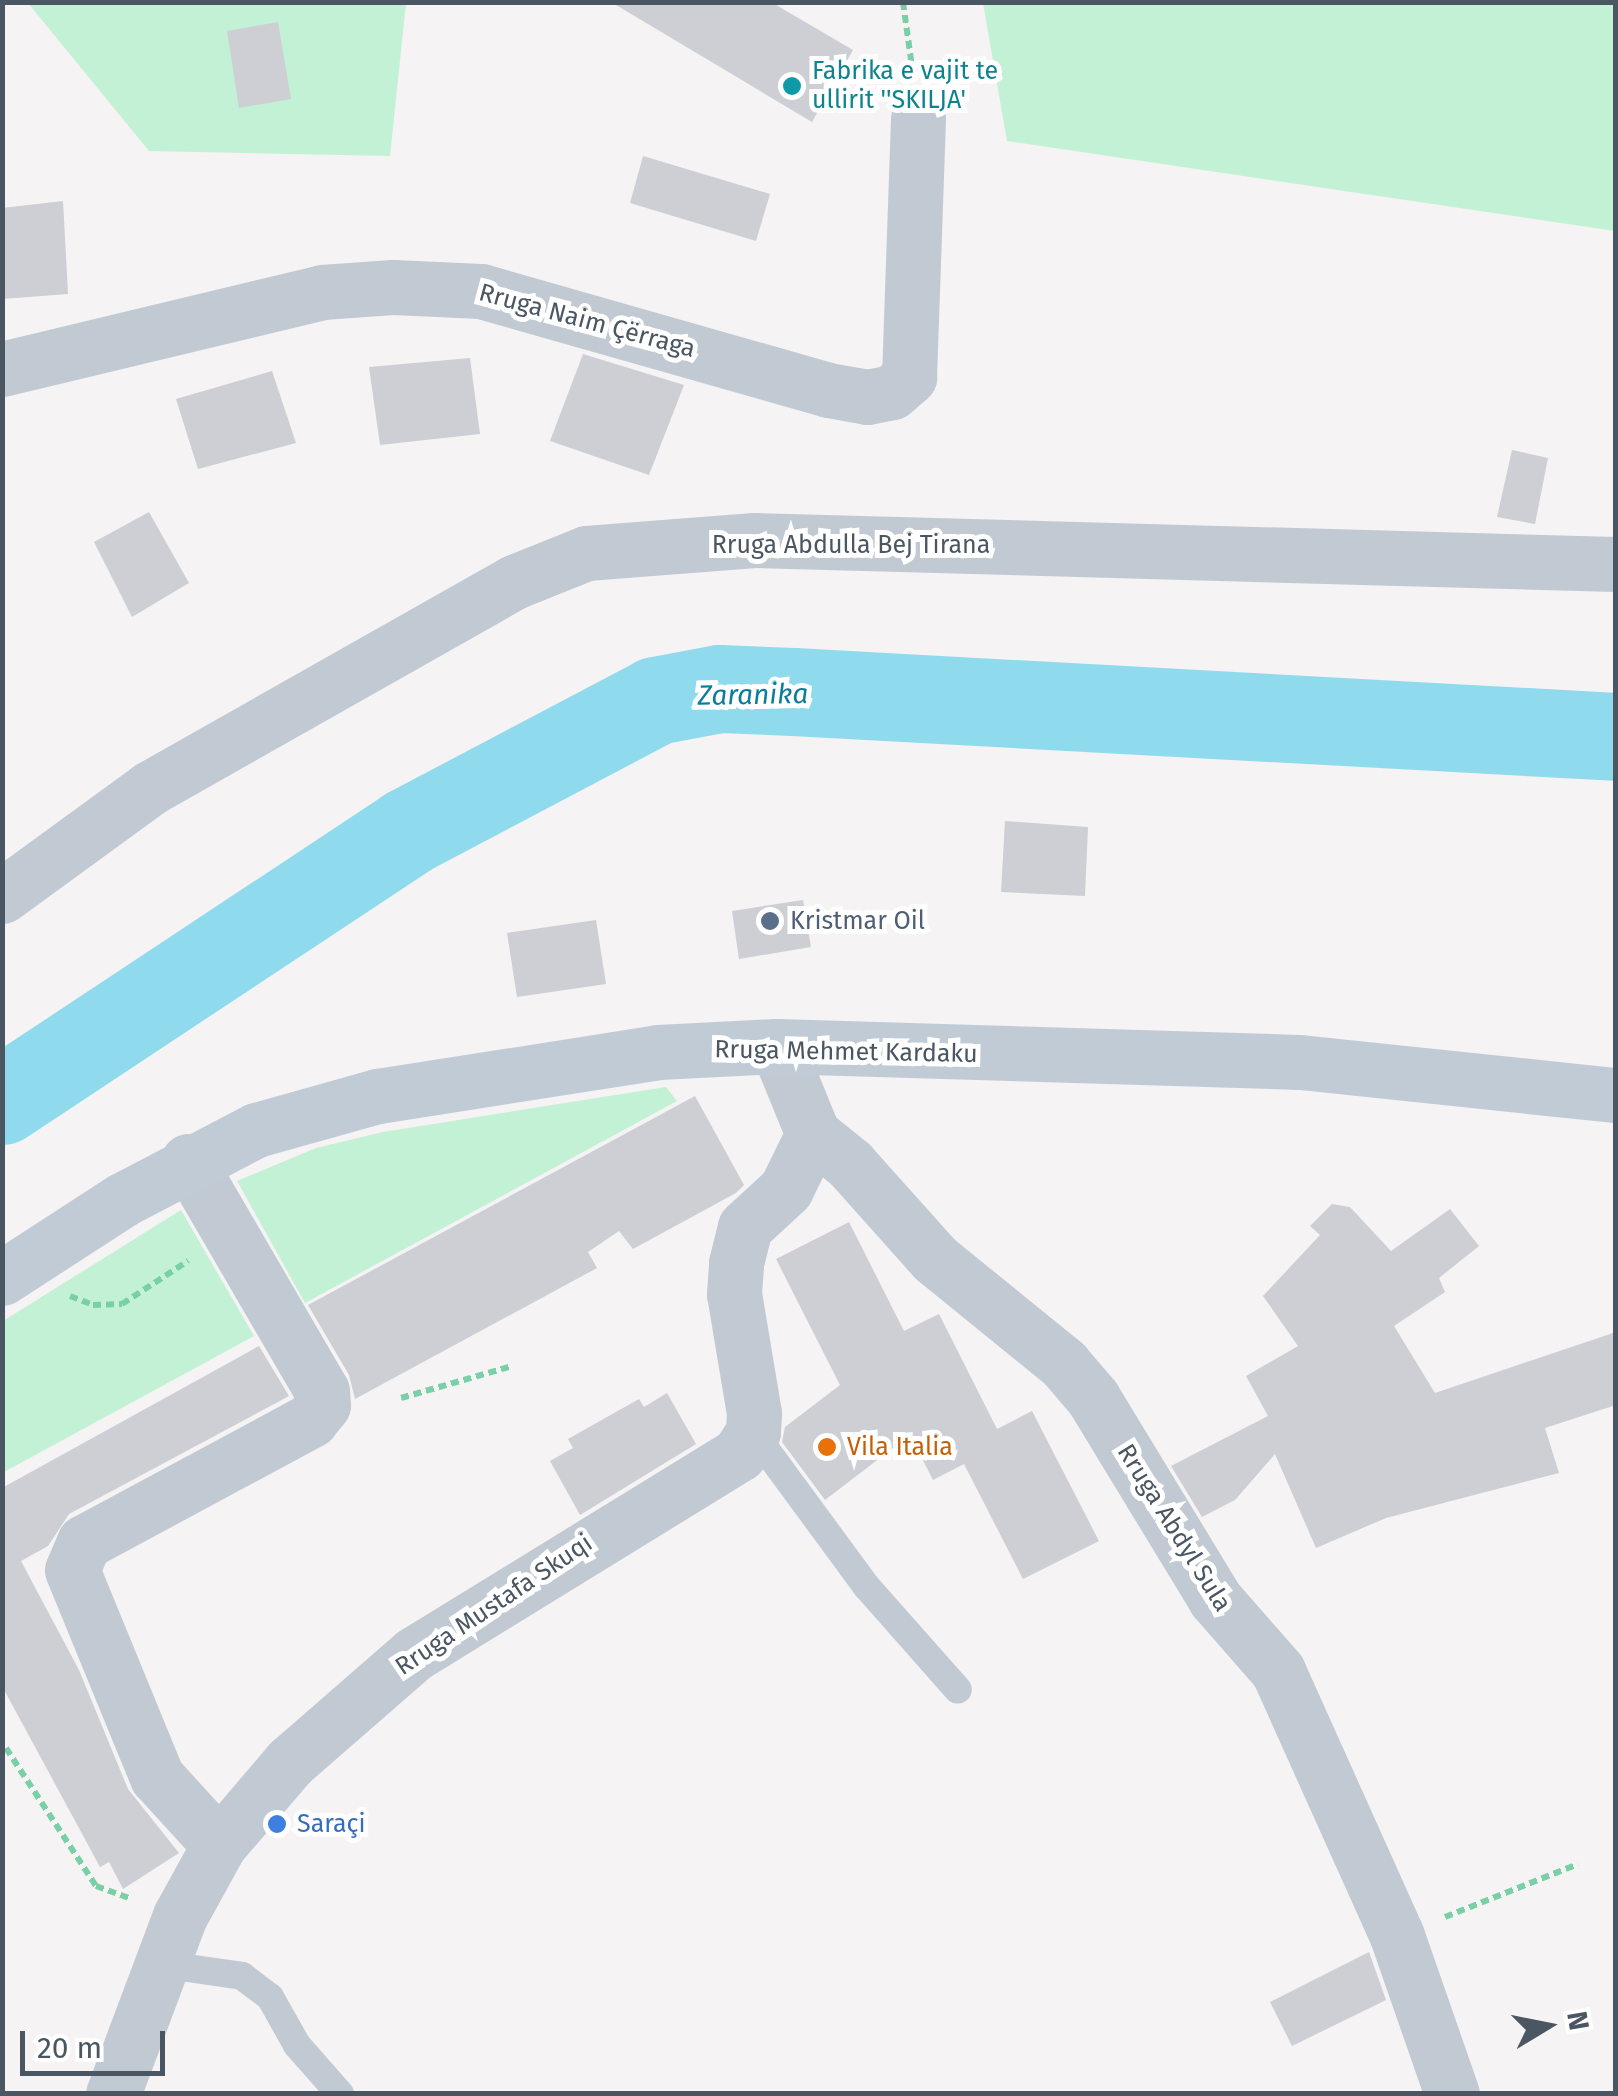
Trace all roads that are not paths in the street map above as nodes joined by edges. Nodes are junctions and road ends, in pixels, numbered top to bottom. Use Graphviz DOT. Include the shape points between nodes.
graph roads {
  1 [pos="918,118"];
  2 [pos="2,369"];
  3 [pos="1616,564"];
  4 [pos="2,896"];
  5 [pos="777,1046"];
  6 [pos="1616,1096"];
  7 [pos="813,1134"];
  8 [pos="188,1161"];
  9 [pos="16,1269"];
  10 [pos="753,1432"];
  11 [pos="958,1690"];
  12 [pos="219,1845"];
  13 [pos="174,1941"];
  14 [pos="113,2094"];
  15 [pos="340,2094"];
  16 [pos="1452,2094"];
  1 -- 2 [label="street, Rruga Naim Çërraga" via="909,377 892,392 828,390 481,291 393,287 322,292"];
  3 -- 4 [label="street, Rruga Abdulla Bej Tirana" via="755,540 586,554 514,582 150,788"];
  5 -- 6 [label="main road, Rruga Mehmet Kardaku" via="1300,1062"];
  5 -- 7 [label="street, Rruga Abdyl Sula"];
  5 -- 8 [label="main road, Rruga Mehmet Kardaku" via="658,1052 378,1096 256,1130"];
  7 -- 10 [label="street" via="786,1189 745,1227 736,1263 734,1294"];
  7 -- 16 [label="street, Rruga Abdyl Sula" via="850,1164 935,1259 1064,1364 1093,1398 1207,1586 1294,1698 1397,1936"];
  8 -- 9 [label="main road, Rruga Mehmet Kardaku"];
  8 -- 12 [label="street" via="322,1391 322,1408 84,1542 72,1561 157,1777"];
  10 -- 11 [label="lane" via="867,1587"];
  10 -- 12 [label="street, Rruga Mustafa Skuqi" via="739,1454 414,1654 290,1762"];
  12 -- 13 [label="street, Rruga Mustafa Skuqi"];
  13 -- 14 [label="street, Rruga Mustafa Skuqi"];
  13 -- 15 [label="lane" via="270,1997 298,2045"];
}
